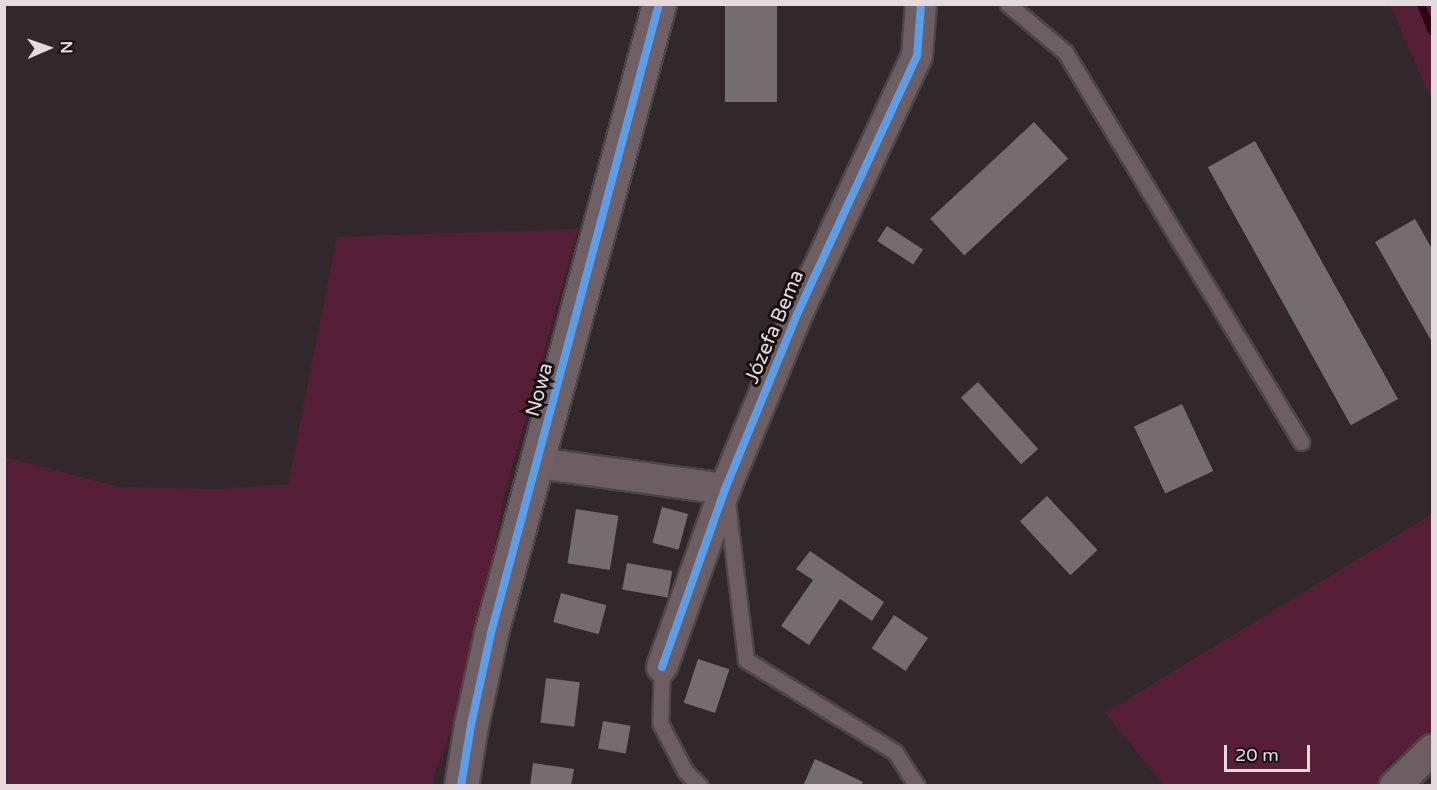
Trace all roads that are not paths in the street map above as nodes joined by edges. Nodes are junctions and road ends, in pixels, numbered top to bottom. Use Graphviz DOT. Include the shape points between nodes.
graph roads {
  1 [pos="659,4"];
  2 [pos="921,4"];
  3 [pos="1008,4"];
  4 [pos="1301,442"];
  5 [pos="537,463"];
  6 [pos="725,489"];
  7 [pos="662,667"];
  8 [pos="1432,750"];
  9 [pos="461,786"];
  10 [pos="700,786"];
  11 [pos="917,786"];
  12 [pos="1395,786"];
  1 -- 5 [label="street, Nowa"];
  2 -- 6 [label="street, Józefa Bema" via="917,56 798,312"];
  3 -- 4 [label="lane" via="1065,52"];
  5 -- 6 [label="street"];
  5 -- 9 [label="street, Nowa" via="492,633"];
  6 -- 7 [label="street, Józefa Bema"];
  6 -- 11 [label="lane, Józefa Bema" via="746,660 895,752"];
  7 -- 10 [label="lane" via="660,723 686,771"];
  8 -- 12 [label="street"];
}
